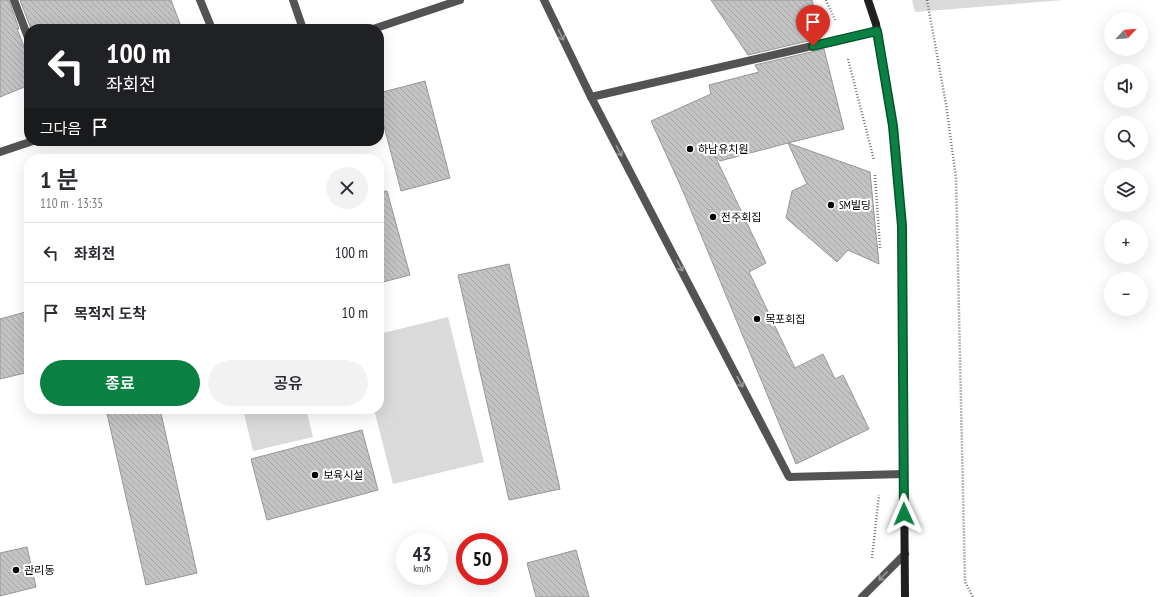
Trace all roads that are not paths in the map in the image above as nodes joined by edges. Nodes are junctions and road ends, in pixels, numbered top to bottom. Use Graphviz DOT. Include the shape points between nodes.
graph roads {
  1 [pos="14,0"];
  2 [pos="200,0"];
  3 [pos="293,0"];
  4 [pos="460,0"];
  5 [pos="544,0"];
  6 [pos="868,0"];
  7 [pos="210,24"];
  8 [pos="301,24"];
  9 [pos="384,25"];
  10 [pos="24,27"];
  11 [pos="877,31"];
  12 [pos="591,97"];
  13 [pos="24,144"];
  14 [pos="0,152"];
  15 [pos="904,474"];
  16 [pos="905,554"];
  17 [pos="862,597"];
  18 [pos="905,597"];
  1 -- 10 [label="street"];
  2 -- 7 [label="street"];
  3 -- 8 [label="street"];
  4 -- 9 [label="street"];
  5 -- 12 [label="street, one-way"];
  6 -- 11 [label="main road"];
  11 -- 12 [label="street"];
  11 -- 15 [label="main road" via="893,126 902,226"];
  12 -- 15 [label="street, one-way" via="789,478"];
  13 -- 14 [label="street"];
  15 -- 16 [label="main road"];
  16 -- 17 [label="street, one-way"];
  16 -- 18 [label="main road"];
}
